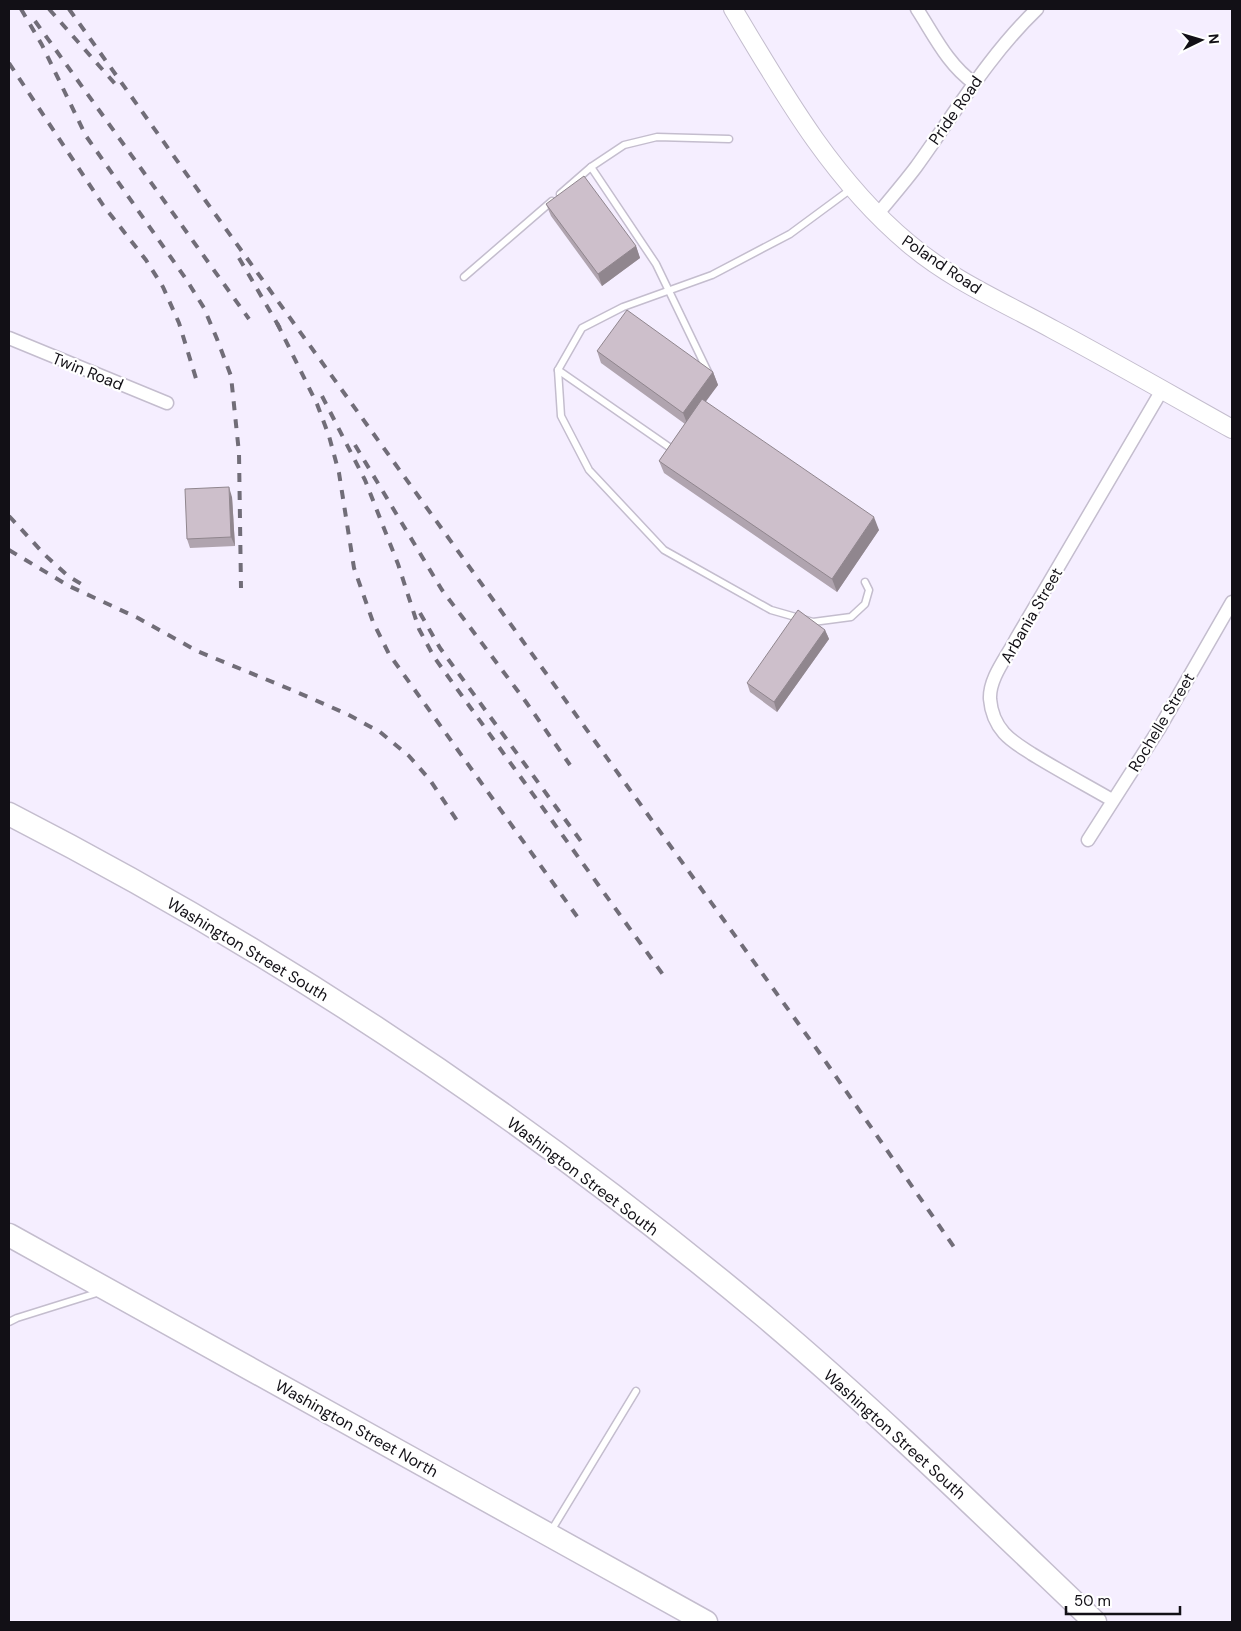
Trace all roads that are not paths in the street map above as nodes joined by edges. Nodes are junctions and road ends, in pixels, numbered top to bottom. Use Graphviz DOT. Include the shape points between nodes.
graph roads {
  1 [pos="733,9"];
  2 [pos="917,9"];
  3 [pos="1037,9"];
  4 [pos="974,83"];
  5 [pos="729,139"];
  6 [pos="591,167"];
  7 [pos="852,188"];
  8 [pos="877,215"];
  9 [pos="464,277"];
  10 [pos="669,290"];
  11 [pos="9,338"];
  12 [pos="558,370"];
  13 [pos="710,375"];
  14 [pos="1162,390"];
  15 [pos="167,403"];
  16 [pos="1232,429"];
  17 [pos="669,447"];
  18 [pos="865,582"];
  19 [pos="1232,602"];
  20 [pos="1112,800"];
  21 [pos="9,814"];
  22 [pos="1088,840"];
  23 [pos="9,1235"];
  24 [pos="108,1290"];
  25 [pos="9,1322"];
  26 [pos="636,1391"];
  27 [pos="548,1535"];
  28 [pos="706,1622"];
  29 [pos="1095,1622"];
  1 -- 7 [label="street, Poland Road" via="811,135"];
  2 -- 4 [label="street" via="958,71"];
  3 -- 4 [label="street, Pride Road"];
  4 -- 8 [label="street, Pride Road" via="915,168"];
  5 -- 6 [label="lane" via="657,137 624,145"];
  6 -- 9 [label="lane"];
  6 -- 10 [label="lane" via="656,264"];
  7 -- 8 [label="street, Poland Road"];
  7 -- 10 [label="lane" via="790,234 712,275"];
  8 -- 14 [label="street, Poland Road" via="944,269"];
  10 -- 12 [label="lane" via="623,306 582,328"];
  10 -- 13 [label="lane"];
  11 -- 15 [label="street, Twin Road"];
  12 -- 17 [label="lane"];
  12 -- 18 [label="lane" via="561,416 588,470 664,550 771,610 814,622 851,617 865,604 869,590"];
  14 -- 16 [label="street, Poland Road"];
  14 -- 20 [label="street, Arbania Street" via="1003,662 992,685 990,698 994,718 1013,741"];
  19 -- 20 [label="street, Rochelle Street" via="1159,729"];
  20 -- 22 [label="street, Rochelle Street"];
  21 -- 29 [label="highway, Washington Street South" via="185,909 266,958 391,1036 566,1161 764,1316 931,1465"];
  23 -- 24 [label="highway, Washington Street North"];
  24 -- 25 [label="lane"];
  24 -- 27 [label="highway, Washington Street North"];
  26 -- 27 [label="lane"];
  27 -- 28 [label="highway, Washington Street North"];
}
